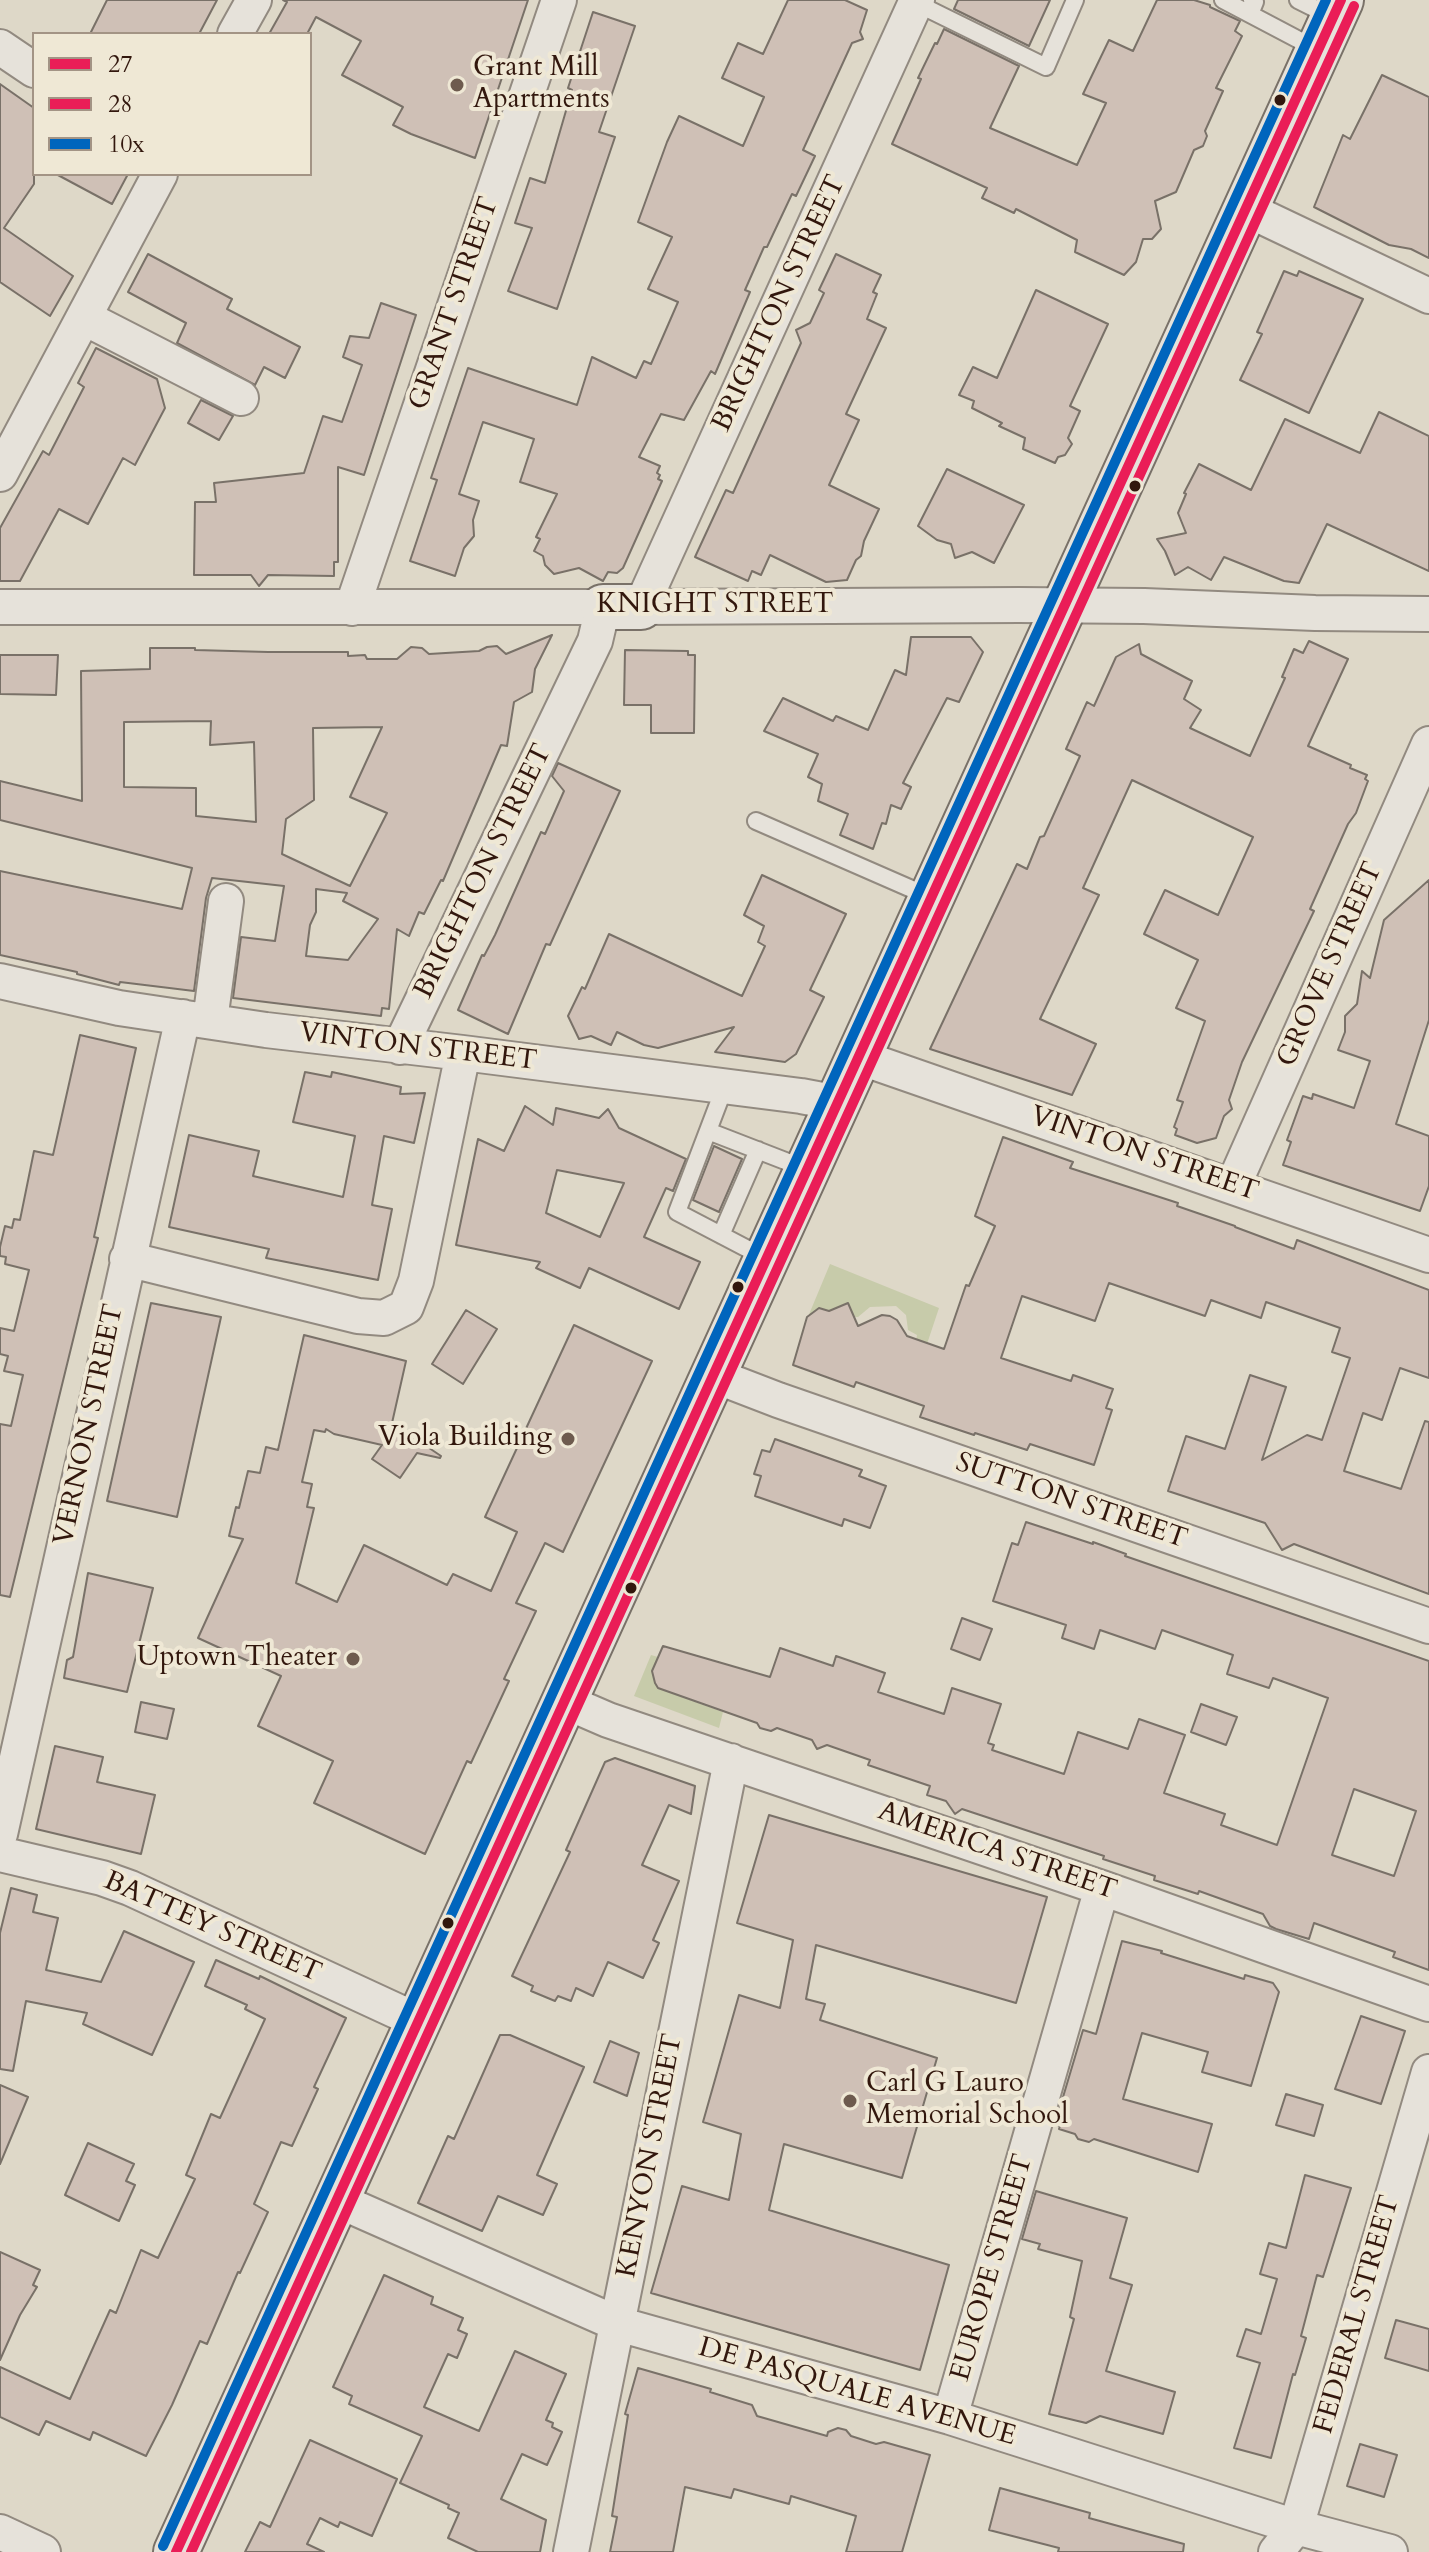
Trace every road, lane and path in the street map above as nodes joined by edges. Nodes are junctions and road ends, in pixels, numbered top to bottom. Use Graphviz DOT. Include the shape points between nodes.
graph roads {
  1 [pos="254,0"];
  2 [pos="559,0"];
  3 [pos="1075,0"];
  4 [pos="1223,0"];
  5 [pos="917,2"];
  6 [pos="1253,4"];
  7 [pos="1323,17"];
  8 [pos="236,32"];
  9 [pos="0,47"];
  10 [pos="32,69"];
  11 [pos="159,176"];
  12 [pos="1246,209"];
  13 [pos="1429,296"];
  14 [pos="85,318"];
  15 [pos="241,398"];
  16 [pos="0,474"];
  17 [pos="1065,606"];
  18 [pos="0,607"];
  19 [pos="622,607"];
  20 [pos="352,608"];
  21 [pos="1429,614"];
  22 [pos="1429,744"];
  23 [pos="756,821"];
  24 [pos="931,898"];
  25 [pos="226,901"];
  26 [pos="0,981"];
  27 [pos="196,1019"];
  28 [pos="400,1047"];
  29 [pos="463,1053"];
  30 [pos="859,1057"];
  31 [pos="725,1086"];
  32 [pos="838,1103"];
  33 [pos="708,1131"];
  34 [pos="758,1150"];
  35 [pos="807,1169"];
  36 [pos="1233,1186"];
  37 [pos="721,1235"];
  38 [pos="1429,1255"];
  39 [pos="127,1259"];
  40 [pos="767,1259"];
  41 [pos="713,1375"];
  42 [pos="1429,1626"];
  43 [pos="564,1701"];
  44 [pos="731,1761"];
  45 [pos="0,1834"];
  46 [pos="0,1854"];
  47 [pos="1102,1888"];
  48 [pos="1429,2004"];
  49 [pos="418,2021"];
  50 [pos="1429,2072"];
  51 [pos="337,2200"];
  52 [pos="618,2324"];
  53 [pos="950,2417"];
  54 [pos="0,2532"];
  55 [pos="1286,2540"];
  56 [pos="43,2552"];
  57 [pos="176,2552"];
  58 [pos="571,2552"];
  59 [pos="1390,2552"];
  1 -- 8 [label="street"];
  2 -- 20 [label="street, GRANT STREET"];
  3 -- 5 [label="lane" via="1046,67"];
  4 -- 6 [label="lane"];
  5 -- 19 [label="street, BRIGHTON STREET"];
  6 -- 7 [label="lane"];
  7 -- 12 [label="main road"];
  9 -- 10 [label="street"];
  11 -- 14 [label="street"];
  12 -- 13 [label="street"];
  12 -- 17 [label="main road"];
  14 -- 15 [label="street"];
  14 -- 16 [label="street"];
  17 -- 19 [label="street, KNIGHT STREET"];
  17 -- 21 [label="street, KNIGHT STREET"];
  17 -- 24 [label="main road"];
  18 -- 20 [label="street, KNIGHT STREET"];
  19 -- 20 [label="street, KNIGHT STREET"];
  19 -- 28 [label="street, BRIGHTON STREET" via="595,641"];
  22 -- 36 [label="street, GROVE STREET"];
  23 -- 24 [label="lane"];
  24 -- 30 [label="main road"];
  25 -- 27 [label="street, VERNON STREET"];
  26 -- 27 [label="street, VINTON STREET"];
  27 -- 28 [label="street, VINTON STREET"];
  27 -- 39 [label="street, VERNON STREET"];
  28 -- 29 [label="street, VINTON STREET"];
  29 -- 31 [label="street, VINTON STREET"];
  29 -- 39 [label="street" via="416,1281 406,1307 384,1318 358,1316"];
  30 -- 32 [label="main road"];
  30 -- 36 [label="street, VINTON STREET"];
  31 -- 32 [label="street, VINTON STREET"];
  31 -- 33 [label="lane"];
  32 -- 35 [label="main road"];
  33 -- 34 [label="lane"];
  33 -- 37 [label="lane" via="677,1212"];
  34 -- 35 [label="lane"];
  34 -- 37 [label="lane"];
  35 -- 40 [label="main road"];
  36 -- 38 [label="street, VINTON STREET"];
  37 -- 40 [label="lane"];
  39 -- 45 [label="street, VERNON STREET"];
  40 -- 41 [label="main road"];
  41 -- 42 [label="street, SUTTON STREET"];
  41 -- 43 [label="main road"];
  43 -- 44 [label="street, AMERICA STREET"];
  43 -- 49 [label="main road"];
  44 -- 47 [label="street, AMERICA STREET"];
  44 -- 52 [label="street, KENYON STREET"];
  46 -- 49 [label="street, BATTEY STREET" via="130,1888"];
  47 -- 48 [label="street, AMERICA STREET"];
  47 -- 53 [label="street, EUROPE STREET"];
  49 -- 51 [label="main road"];
  50 -- 55 [label="street, FEDERAL STREET"];
  51 -- 52 [label="street, DE PASQUALE AVENUE"];
  51 -- 57 [label="main road"];
  52 -- 53 [label="street, DE PASQUALE AVENUE"];
  52 -- 58 [label="street, KENYON STREET"];
  53 -- 55 [label="street, DE PASQUALE AVENUE"];
  54 -- 56 [label="street"];
  55 -- 59 [label="street, DE PASQUALE AVENUE"];
}
